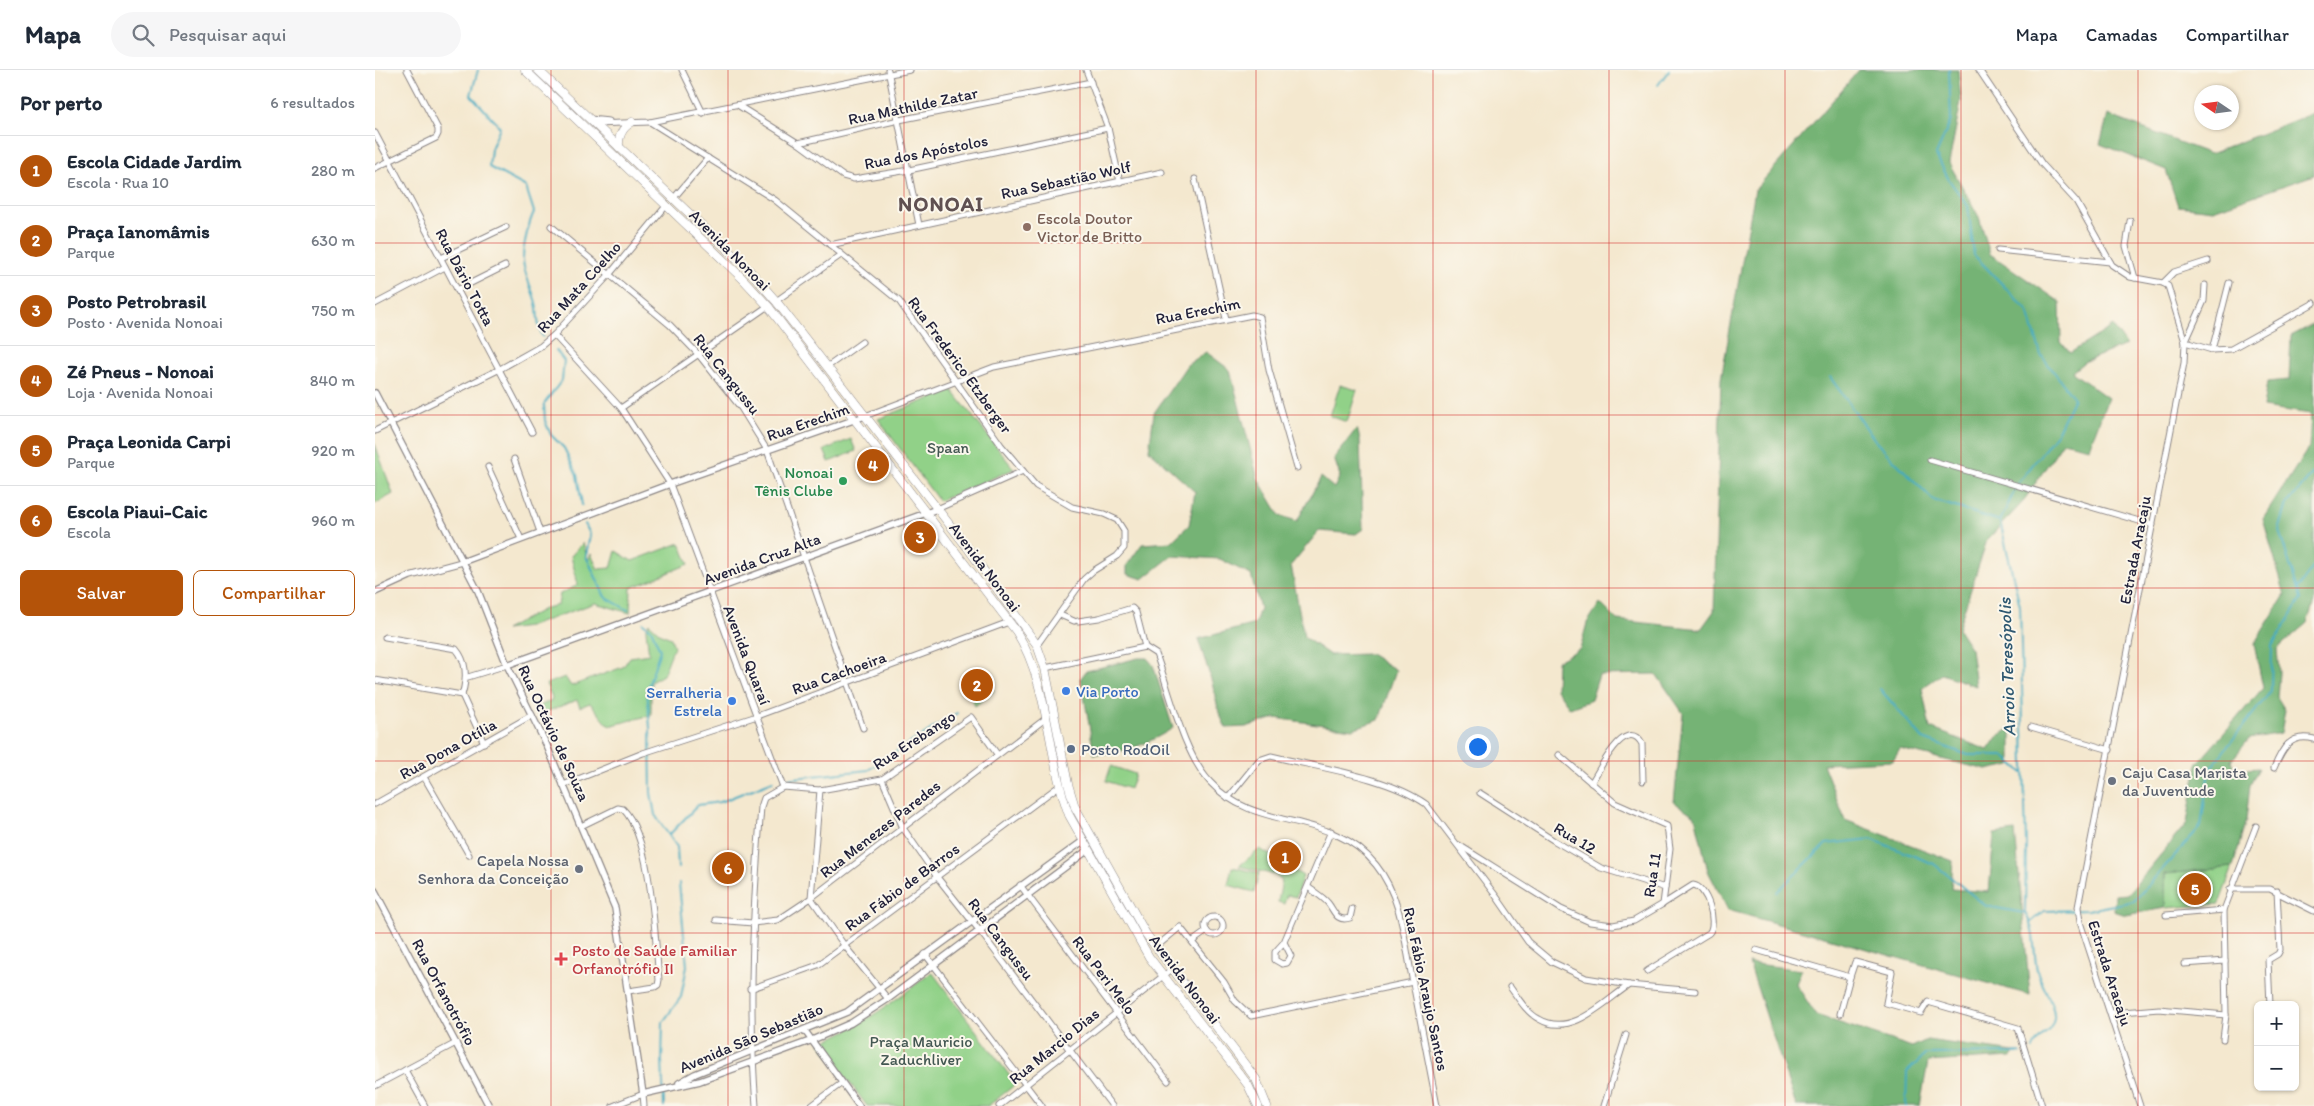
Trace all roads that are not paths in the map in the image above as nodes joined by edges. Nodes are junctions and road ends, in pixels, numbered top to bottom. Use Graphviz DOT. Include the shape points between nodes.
graph roads {
  1 [pos="407,70"];
  2 [pos="525,70"];
  3 [pos="538,70"];
  4 [pos="682,70"];
  5 [pos="911,70"];
  6 [pos="1087,70"];
  7 [pos="1979,70"];
  8 [pos="889,72"];
  9 [pos="1091,82"];
  10 [pos="739,106"];
  11 [pos="703,113"];
  12 [pos="573,116"];
  13 [pos="899,120"];
  14 [pos="592,121"];
  15 [pos="622,122"];
  16 [pos="632,122"];
  17 [pos="650,122"];
  18 [pos="1108,128"];
  19 [pos="375,133"];
  20 [pos="798,143"];
  21 [pos="619,147"];
  22 [pos="708,158"];
  23 [pos="389,161"];
  24 [pos="375,168"];
  25 [pos="909,170"];
  26 [pos="1162,172"];
  27 [pos="1195,179"];
  28 [pos="1120,182"];
  29 [pos="673,199"];
  30 [pos="666,206"];
  31 [pos="2130,221"];
  32 [pos="919,225"];
  33 [pos="551,226"];
  34 [pos="506,227"];
  35 [pos="830,245"];
  36 [pos="1998,250"];
  37 [pos="841,255"];
  38 [pos="441,258"];
  39 [pos="2208,261"];
  40 [pos="2110,262"];
  41 [pos="505,266"];
  42 [pos="445,267"];
  43 [pos="609,275"];
  44 [pos="2135,278"];
  45 [pos="2163,283"];
  46 [pos="2229,283"];
  47 [pos="2205,285"];
  48 [pos="457,290"];
  49 [pos="776,301"];
  50 [pos="2314,303"];
  51 [pos="375,304"];
  52 [pos="768,306"];
  53 [pos="1226,319"];
  54 [pos="554,335"];
  55 [pos="862,342"];
  56 [pos="2185,342"];
  57 [pos="2212,350"];
  58 [pos="698,354"];
  59 [pos="827,367"];
  60 [pos="500,369"];
  61 [pos="955,381"];
  62 [pos="375,393"];
  63 [pos="377,403"];
  64 [pos="621,408"];
  65 [pos="865,416"];
  66 [pos="855,420"];
  67 [pos="390,424"];
  68 [pos="375,432"];
  69 [pos="532,432"];
  70 [pos="767,450"];
  71 [pos="515,459"];
  72 [pos="1930,460"];
  73 [pos="488,467"];
  74 [pos="1297,468"];
  75 [pos="1023,471"];
  76 [pos="671,484"];
  77 [pos="937,509"];
  78 [pos="926,512"];
  79 [pos="2153,525"];
  80 [pos="540,532"];
  81 [pos="521,539"];
  82 [pos="803,559"];
  83 [pos="462,562"];
  84 [pos="375,592"];
  85 [pos="709,592"];
  86 [pos="1060,615"];
  87 [pos="1009,622"];
  88 [pos="385,637"];
  89 [pos="1037,645"];
  90 [pos="1145,647"];
  91 [pos="507,665"];
  92 [pos="1045,668"];
  93 [pos="468,678"];
  94 [pos="375,680"];
  95 [pos="849,683"];
  96 [pos="463,695"];
  97 [pos="532,715"];
  98 [pos="757,716"];
  99 [pos="1045,719"];
  100 [pos="2031,727"];
  101 [pos="863,728"];
  102 [pos="2314,739"];
  103 [pos="484,743"];
  104 [pos="2110,750"];
  105 [pos="997,754"];
  106 [pos="1559,755"];
  107 [pos="2274,768"];
  108 [pos="424,777"];
  109 [pos="882,779"];
  110 [pos="1643,781"];
  111 [pos="1591,783"];
  112 [pos="563,785"];
  113 [pos="1059,786"];
  114 [pos="783,787"];
  115 [pos="820,790"];
  116 [pos="1480,793"];
  117 [pos="1228,798"];
  118 [pos="375,804"];
  119 [pos="581,826"];
  120 [pos="2256,826"];
  121 [pos="903,828"];
  122 [pos="1331,831"];
  123 [pos="1083,841"];
  124 [pos="1457,844"];
  125 [pos="1088,850"];
  126 [pos="469,855"];
  127 [pos="1106,864"];
  128 [pos="937,877"];
  129 [pos="1020,885"];
  130 [pos="1308,887"];
  131 [pos="1665,888"];
  132 [pos="2230,889"];
  133 [pos="2277,892"];
  134 [pos="375,893"];
  135 [pos="1027,894"];
  136 [pos="811,898"];
  137 [pos="1663,904"];
  138 [pos="1352,909"];
  139 [pos="2224,910"];
  140 [pos="2314,911"];
  141 [pos="2166,914"];
  142 [pos="716,920"];
  143 [pos="971,920"];
  144 [pos="753,924"];
  145 [pos="979,930"];
  146 [pos="1207,931"];
  147 [pos="1193,941"];
  148 [pos="1284,942"];
  149 [pos="844,945"];
  150 [pos="1156,947"];
  151 [pos="1756,950"];
  152 [pos="925,954"];
  153 [pos="2225,960"];
  154 [pos="2183,964"];
  155 [pos="933,965"];
  156 [pos="1172,969"];
  157 [pos="1647,971"];
  158 [pos="1163,975"];
  159 [pos="1850,977"];
  160 [pos="1413,982"];
  161 [pos="1629,985"];
  162 [pos="1511,987"];
  163 [pos="750,989"];
  164 [pos="880,990"];
  165 [pos="629,991"];
  166 [pos="1695,991"];
  167 [pos="888,999"];
  168 [pos="2270,1001"];
  169 [pos="1116,1012"];
  170 [pos="2110,1013"];
  171 [pos="1840,1014"];
  172 [pos="2226,1015"];
  173 [pos="805,1031"];
  174 [pos="1626,1035"];
  175 [pos="2223,1039"];
  176 [pos="810,1041"];
  177 [pos="456,1042"];
  178 [pos="1068,1050"];
  179 [pos="751,1052"];
  180 [pos="752,1063"];
  181 [pos="405,1070"];
  182 [pos="1168,1081"];
  183 [pos="842,1083"];
  184 [pos="1027,1085"];
  185 [pos="375,1086"];
  186 [pos="671,1086"];
  187 [pos="643,1094"];
  188 [pos="425,1106"];
  189 [pos="489,1106"];
  190 [pos="613,1106"];
  191 [pos="644,1106"];
  192 [pos="756,1106"];
  193 [pos="811,1106"];
  194 [pos="859,1106"];
  195 [pos="999,1106"];
  196 [pos="1042,1106"];
  197 [pos="1112,1106"];
  198 [pos="1258,1106"];
  199 [pos="1267,1106"];
  200 [pos="1437,1106"];
  201 [pos="1604,1106"];
  202 [pos="2042,1106"];
  203 [pos="2140,1106"];
  1 -- 23 [label="street" via="438,134"];
  2 -- 12 [label="main road, Avenida Nonoai"];
  3 -- 14 [label="main road, Avenida Nonoai"];
  4 -- 11 [label="street"];
  5 -- 8 [label="street"];
  6 -- 9 [label="street"];
  7 -- 40 [label="street" via="2042,164 2076,200"];
  8 -- 10 [label="street"];
  8 -- 13 [label="street"];
  9 -- 13 [label="street, Rua Mathilde Zatar"];
  9 -- 18 [label="street"];
  10 -- 11 [label="street"];
  10 -- 20 [label="street, Rua dos Apóstolos"];
  11 -- 17 [label="street"];
  12 -- 14 [label="main road" via="588,124"];
  12 -- 30 [label="main road, Avenida Nonoai"];
  13 -- 20 [label="street, Rua Mathilde Zatar"];
  13 -- 25 [label="street"];
  14 -- 15 [label="street"];
  14 -- 15 [label="street"];
  14 -- 21 [label="main road, Avenida Nonoai"];
  15 -- 16 [label="street"];
  16 -- 17 [label="street"];
  16 -- 21 [label="main road" via="622,130"];
  17 -- 22 [label="street, Rua Frederico Etzberger"];
  18 -- 25 [label="street, Rua dos Apóstolos"];
  18 -- 28 [label="street"];
  19 -- 23 [label="street, Rua Dário Totta"];
  20 -- 25 [label="street, Rua dos Apóstolos" via="843,176 854,179"];
  21 -- 29 [label="main road, Avenida Nonoai"];
  22 -- 29 [label="street"];
  22 -- 35 [label="street, Rua Frederico Etzberger" via="775,200"];
  23 -- 24 [label="street"];
  23 -- 38 [label="street, Rua Dário Totta"];
  25 -- 32 [label="street"];
  26 -- 28 [label="street, Rua Sebastião Wolf"];
  27 -- 53 [label="street"];
  28 -- 32 [label="street, Rua Sebastião Wolf"];
  29 -- 49 [label="main road, Avenida Nonoai" via="749,270"];
  30 -- 43 [label="street, Rua Mata Coelho"];
  30 -- 52 [label="main road, Avenida Nonoai"];
  31 -- 44 [label="street" via="2126,246"];
  32 -- 35 [label="street, Rua Sebastião Wolf"];
  33 -- 43 [label="street, Rua Cangussu"];
  34 -- 38 [label="street"];
  35 -- 37 [label="street, Rua Frederico Etzberger"];
  36 -- 40 [label="street"];
  37 -- 49 [label="street"];
  37 -- 61 [label="street, Rua Frederico Etzberger" via="899,301"];
  38 -- 42 [label="street, Rua Dário Totta"];
  39 -- 45 [label="street" via="2174,272"];
  40 -- 44 [label="street"];
  41 -- 48 [label="street"];
  42 -- 48 [label="street, Rua Dário Totta"];
  42 -- 51 [label="street"];
  43 -- 54 [label="street, Rua Mata Coelho"];
  43 -- 58 [label="street, Rua Cangussu" via="670,325"];
  44 -- 45 [label="street"];
  45 -- 56 [label="street, Estrada Aracaju" via="2168,286"];
  46 -- 57 [label="street"];
  47 -- 56 [label="street" via="2204,301"];
  48 -- 60 [label="street, Rua Dário Totta"];
  49 -- 59 [label="main road, Avenida Nonoai"];
  50 -- 57 [label="street" via="2237,346"];
  52 -- 58 [label="street"];
  52 -- 66 [label="main road, Avenida Nonoai"];
  53 -- 61 [label="street, Rua Erechim" via="994,367"];
  53 -- 74 [label="street, Rua Erechim" via="1260,317 1269,370"];
  54 -- 60 [label="street, Rua Mata Coelho"];
  54 -- 64 [label="street, Avenida Quaraí"];
  55 -- 59 [label="street"];
  56 -- 57 [label="street"];
  56 -- 79 [label="street, Estrada Aracaju" via="2184,363"];
  58 -- 64 [label="street"];
  58 -- 70 [label="street, Rua Cangussu" via="741,408"];
  59 -- 65 [label="main road, Avenida Nonoai"];
  60 -- 67 [label="street, Rua Mata Coelho"];
  60 -- 69 [label="street, Rua Dário Totta"];
  61 -- 65 [label="street, Rua Erechim"];
  61 -- 75 [label="street, Rua Frederico Etzberger"];
  62 -- 63 [label="street, Rua Octávio de Souza"];
  63 -- 67 [label="street, Rua Octávio de Souza"];
  64 -- 76 [label="street, Avenida Quaraí"];
  65 -- 66 [label="street, Rua Erechim"];
  65 -- 77 [label="main road, Avenida Nonoai"];
  66 -- 70 [label="street, Rua Erechim"];
  66 -- 78 [label="main road, Avenida Nonoai"];
  67 -- 68 [label="street, Rua Mata Coelho"];
  67 -- 83 [label="street, Rua Octávio de Souza"];
  70 -- 76 [label="street, Rua Erechim"];
  70 -- 82 [label="street, Rua Cangussu"];
  71 -- 80 [label="street"];
  72 -- 79 [label="street"];
  73 -- 81 [label="street"];
  75 -- 77 [label="street, Avenida Cruz Alta"];
  75 -- 86 [label="street, Rua Frederico Etzberger" via="1050,496 1072,507 1112,517 1124,531 1126,542 1121,552 1088,575"];
  76 -- 80 [label="street, Rua Erechim"];
  76 -- 85 [label="street, Avenida Quaraí"];
  77 -- 78 [label="street, Avenida Cruz Alta"];
  77 -- 89 [label="main road, Avenida Nonoai"];
  78 -- 82 [label="street, Avenida Cruz Alta"];
  78 -- 87 [label="main road, Avenida Nonoai"];
  79 -- 104 [label="street, Estrada Aracaju"];
  80 -- 81 [label="street, Rua Erechim"];
  81 -- 83 [label="street, Rua Erechim"];
  82 -- 85 [label="street, Avenida Cruz Alta"];
  82 -- 95 [label="street, Rua Cangussu"];
  83 -- 84 [label="street, Rua Erechim" via="411,576"];
  83 -- 91 [label="street, Rua Octávio de Souza" via="478,591"];
  85 -- 91 [label="street, Avenida Cruz Alta"];
  85 -- 98 [label="street, Avenida Quaraí"];
  86 -- 89 [label="street, Rua Frederico Etzberger"];
  86 -- 90 [label="street" via="1076,621 1132,608 1136,612"];
  87 -- 95 [label="street, Rua Cachoeira"];
  87 -- 99 [label="main road, Avenida Nonoai" via="1032,660"];
  88 -- 93 [label="street" via="456,649"];
  89 -- 92 [label="main road, Avenida Nonoai"];
  90 -- 92 [label="street"];
  90 -- 117 [label="street, Rua Fábio Araujo Santos" via="1156,654 1191,755 1210,782"];
  91 -- 93 [label="street"];
  91 -- 97 [label="street, Rua Octávio de Souza"];
  92 -- 127 [label="main road, Avenida Nonoai" via="1068,784 1075,806"];
  93 -- 96 [label="street"];
  94 -- 96 [label="street"];
  95 -- 98 [label="street, Rua Cachoeira"];
  95 -- 101 [label="street, Rua Cangussu"];
  96 -- 103 [label="street"];
  97 -- 103 [label="street, Rua Dona Otília"];
  97 -- 112 [label="street, Rua Octávio de Souza"];
  98 -- 112 [label="street, Rua Cachoeira" via="643,753"];
  98 -- 114 [label="street, Avenida Quaraí"];
  99 -- 105 [label="street, Rua Menezes Paredes"];
  99 -- 113 [label="main road, Avenida Nonoai"];
  100 -- 104 [label="street"];
  102 -- 107 [label="street" via="2299,737 2289,742"];
  103 -- 108 [label="street, Rua Dona Otília"];
  104 -- 170 [label="street, Estrada Aracaju" via="2078,907"];
  105 -- 109 [label="street, Rua Erebango" via="971,718"];
  105 -- 121 [label="street, Rua Menezes Paredes"];
  106 -- 111 [label="street, Rua 11"];
  108 -- 118 [label="street, Rua Dona Otília"];
  108 -- 126 [label="street"];
  109 -- 115 [label="street, Rua Erebango"];
  109 -- 121 [label="street, Rua Cangussu"];
  110 -- 111 [label="street" via="1642,744 1633,735 1626,735 1618,741"];
  111 -- 131 [label="street, Rua 11" via="1615,804 1667,826 1670,849"];
  112 -- 119 [label="street, Rua Octávio de Souza"];
  113 -- 123 [label="main road, Avenida Nonoai"];
  113 -- 128 [label="street, Rua Fábio de Barros"];
  114 -- 115 [label="street, Rua Erebango"];
  114 -- 144 [label="street" via="764,798 761,807"];
  115 -- 136 [label="street"];
  116 -- 131 [label="street, Rua 12" via="1601,868"];
  117 -- 122 [label="street, Rua Fábio Araujo Santos" via="1265,816"];
  117 -- 124 [label="street" via="1259,760 1271,756 1386,784 1412,794 1426,804"];
  119 -- 165 [label="street, Rua Octávio de Souza" via="615,908"];
  119 -- 165 [label="street" via="618,808 623,809 639,841 649,876 659,980 655,987"];
  120 -- 132 [label="street"];
  121 -- 128 [label="street, Rua Cangussu"];
  121 -- 136 [label="street, Rua Menezes Paredes"];
  122 -- 130 [label="street"];
  122 -- 160 [label="street, Rua Fábio Araujo Santos" via="1356,845 1376,864 1388,884 1401,919"];
  123 -- 125 [label="main road, Avenida Nonoai"];
  123 -- 127 [label="main road" via="1087,841 1101,863"];
  123 -- 129 [label="street, Avenida São Sebastião"];
  124 -- 137 [label="street, Rua 11" via="1561,910 1590,922 1613,924 1634,921"];
  124 -- 161 [label="street" via="1528,942 1551,962 1586,978"];
  125 -- 135 [label="street, Avenida São Sebastião"];
  125 -- 158 [label="main road, Avenida Nonoai"];
  127 -- 150 [label="main road, Avenida Nonoai"];
  128 -- 143 [label="street, Rua Cangussu"];
  128 -- 149 [label="street, Rua Fábio de Barros"];
  129 -- 135 [label="street, Rua Peri Melo"];
  129 -- 143 [label="street, Avenida São Sebastião"];
  130 -- 138 [label="street" via="1341,919 1350,918"];
  130 -- 148 [label="street"];
  131 -- 137 [label="street, Rua 11"];
  132 -- 133 [label="street" via="2258,888"];
  132 -- 139 [label="street"];
  133 -- 140 [label="street"];
  133 -- 168 [label="street" via="2280,934 2278,954 2267,961"];
  134 -- 177 [label="street, Rua Orfanotrófio"];
  135 -- 145 [label="street, Avenida São Sebastião"];
  135 -- 169 [label="street, Rua Peri Melo"];
  136 -- 144 [label="street, Rua Menezes Paredes" via="778,920"];
  136 -- 149 [label="street"];
  137 -- 157 [label="street" via="1693,885 1697,886 1707,900 1713,925 1709,933"];
  139 -- 141 [label="street"];
  139 -- 153 [label="street"];
  142 -- 144 [label="street, Rua Menezes Paredes"];
  143 -- 145 [label="street, Rua Cangussu"];
  143 -- 152 [label="street, Avenida São Sebastião"];
  144 -- 163 [label="street"];
  145 -- 155 [label="street, Avenida São Sebastião"];
  145 -- 178 [label="street, Rua Cangussu"];
  146 -- 147 [label="street"];
  147 -- 150 [label="street" via="1181,927"];
  147 -- 160 [label="street" via="1235,1001 1251,1016"];
  149 -- 163 [label="street, Rua Fábio de Barros" via="817,965"];
  149 -- 164 [label="street"];
  150 -- 156 [label="main road, Avenida Nonoai"];
  151 -- 159 [label="street"];
  152 -- 155 [label="street"];
  152 -- 164 [label="street, Avenida São Sebastião"];
  153 -- 154 [label="street"];
  153 -- 172 [label="street"];
  155 -- 167 [label="street, Avenida São Sebastião"];
  155 -- 184 [label="street"];
  156 -- 158 [label="street, Rua Marcio Dias"];
  156 -- 199 [label="main road, Avenida Nonoai" via="1256,1079"];
  158 -- 169 [label="street, Rua Marcio Dias"];
  158 -- 198 [label="main road, Avenida Nonoai" via="1248,1085"];
  159 -- 171 [label="street"];
  159 -- 202 [label="street" via="1855,962 1892,972 1886,1003 1921,1013 1928,1002 2018,1028"];
  160 -- 200 [label="street, Rua Fábio Araujo Santos"];
  161 -- 162 [label="street" via="1580,1020 1567,1024 1539,1020"];
  161 -- 166 [label="street"];
  163 -- 179 [label="street"];
  164 -- 167 [label="street"];
  164 -- 173 [label="street, Avenida São Sebastião" via="847,1012"];
  165 -- 187 [label="street, Rua Octávio de Souza"];
  167 -- 176 [label="street, Avenida São Sebastião" via="851,1024"];
  169 -- 178 [label="street, Rua Marcio Dias"];
  169 -- 182 [label="street, Rua Peri Melo"];
  170 -- 172 [label="street" via="2159,1009"];
  170 -- 203 [label="street, Estrada Aracaju"];
  172 -- 175 [label="street"];
  173 -- 176 [label="street"];
  173 -- 179 [label="street, Avenida São Sebastião"];
  174 -- 201 [label="street"];
  176 -- 180 [label="street, Avenida São Sebastião"];
  176 -- 183 [label="street"];
  177 -- 181 [label="street"];
  177 -- 189 [label="street, Rua Orfanotrófio"];
  178 -- 184 [label="street, Rua Marcio Dias"];
  178 -- 197 [label="street, Rua Cangussu"];
  179 -- 180 [label="street"];
  179 -- 186 [label="street, Avenida São Sebastião"];
  180 -- 186 [label="street, Avenida São Sebastião" via="700,1081"];
  180 -- 192 [label="street"];
  181 -- 185 [label="street"];
  181 -- 188 [label="street"];
  183 -- 193 [label="street"];
  183 -- 194 [label="street"];
  184 -- 195 [label="street, Rua Marcio Dias"];
  184 -- 196 [label="street"];
  186 -- 187 [label="street"];
  187 -- 190 [label="street"];
  187 -- 191 [label="street, Rua Octávio de Souza"];
}
